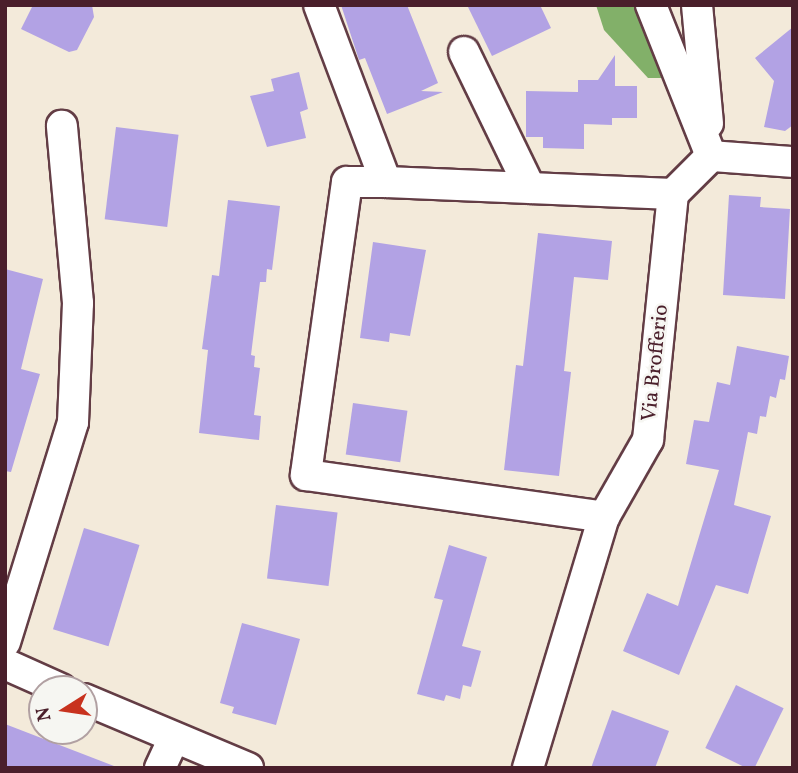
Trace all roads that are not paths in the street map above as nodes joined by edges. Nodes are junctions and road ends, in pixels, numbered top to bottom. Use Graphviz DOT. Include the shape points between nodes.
graph roads {
  1 [pos="319,5"];
  2 [pos="651,5"];
  3 [pos="697,5"];
  4 [pos="464,52"];
  5 [pos="62,126"];
  6 [pos="711,156"];
  7 [pos="793,162"];
  8 [pos="386,182"];
  9 [pos="530,188"];
  10 [pos="673,194"];
  11 [pos="604,517"];
  12 [pos="5,642"];
  13 [pos="5,664"];
  14 [pos="30,675"];
  15 [pos="98,705"];
  16 [pos="173,740"];
  17 [pos="160,768"];
  18 [pos="248,768"];
  19 [pos="528,768"];
  1 -- 8 [label="street"];
  2 -- 6 [label="street"];
  3 -- 6 [label="street"];
  4 -- 9 [label="street"];
  5 -- 12 [label="street" via="78,303 73,422"];
  6 -- 7 [label="street"];
  6 -- 10 [label="street"];
  8 -- 9 [label="street"];
  8 -- 11 [label="street" via="347,182 306,475"];
  9 -- 10 [label="street"];
  10 -- 11 [label="street, Via Brofferio" via="648,440"];
  11 -- 19 [label="street, Via Brofferio"];
  13 -- 14 [label="street"];
  15 -- 16 [label="street"];
  16 -- 17 [label="street"];
  16 -- 18 [label="street"];
}
